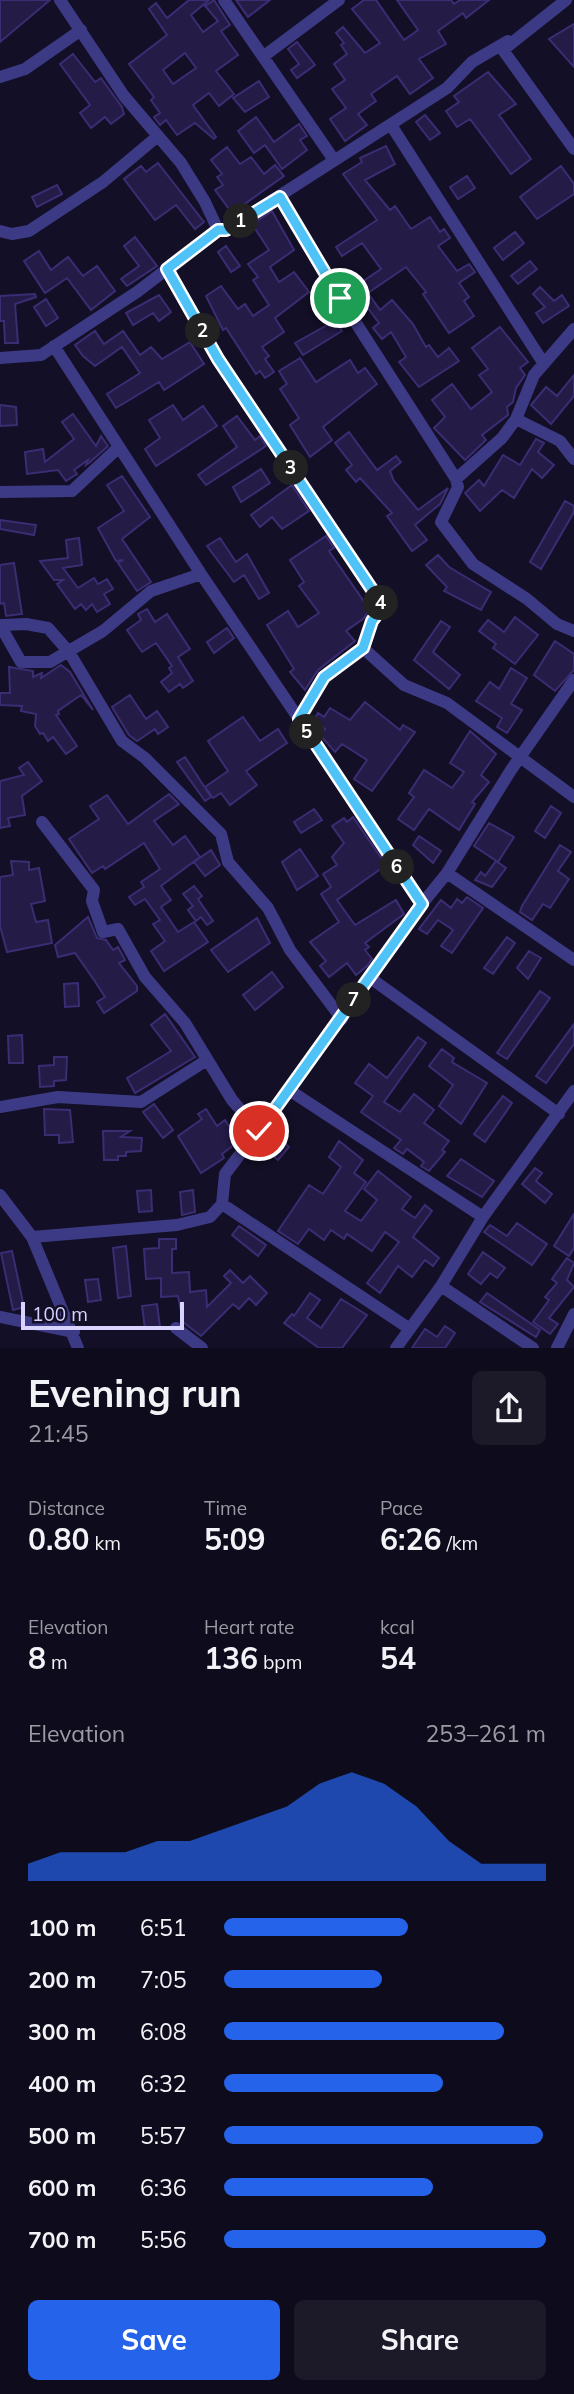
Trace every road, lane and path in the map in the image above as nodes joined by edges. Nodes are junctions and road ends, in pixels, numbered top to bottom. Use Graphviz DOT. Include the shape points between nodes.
graph roads {
  1 [pos="60,0"];
  2 [pos="224,0"];
  3 [pos="340,0"];
  4 [pos="566,0"];
  5 [pos="81,30"];
  6 [pos="503,50"];
  7 [pos="264,56"];
  8 [pos="0,77"];
  9 [pos="391,125"];
  10 [pos="158,136"];
  11 [pos="574,149"];
  12 [pos="334,160"];
  13 [pos="280,197"];
  14 [pos="218,230"];
  15 [pos="0,231"];
  16 [pos="167,269"];
  17 [pos="574,329"];
  18 [pos="54,346"];
  19 [pos="0,358"];
  20 [pos="544,364"];
  21 [pos="516,419"];
  22 [pos="119,447"];
  23 [pos="574,459"];
  24 [pos="456,479"];
  25 [pos="0,492"];
  26 [pos="201,574"];
  27 [pos="1,625"];
  28 [pos="574,631"];
  29 [pos="363,648"];
  30 [pos="69,652"];
  31 [pos="574,680"];
  32 [pos="299,719"];
  33 [pos="519,759"];
  34 [pos="574,797"];
  35 [pos="42,822"];
  36 [pos="447,873"];
  37 [pos="422,904"];
  38 [pos="574,960"];
  39 [pos="369,977"];
  40 [pos="341,1019"];
  41 [pos="207,1060"];
  42 [pos="289,1090"];
  43 [pos="574,1091"];
  44 [pos="0,1107"];
  45 [pos="559,1114"];
  46 [pos="259,1131"];
  47 [pos="0,1195"];
  48 [pos="222,1204"];
  49 [pos="483,1217"];
  50 [pos="32,1237"];
  51 [pos="441,1286"];
  52 [pos="574,1314"];
  53 [pos="0,1317"];
  54 [pos="176,1328"];
  55 [pos="410,1329"];
  56 [pos="74,1332"];
  57 [pos="78,1348"];
  58 [pos="202,1348"];
  59 [pos="396,1348"];
  60 [pos="533,1348"];
  61 [pos="557,1348"];
  1 -- 5 [label="street"];
  2 -- 7 [label="street"];
  3 -- 7 [label="street"];
  4 -- 6 [label="street"];
  5 -- 8 [label="street" via="25,69"];
  5 -- 10 [label="street" via="124,96"];
  6 -- 9 [label="street" via="508,41 472,62 447,88"];
  6 -- 11 [label="street"];
  7 -- 12 [label="street"];
  9 -- 12 [label="street"];
  9 -- 20 [label="street"];
  10 -- 14 [label="street" via="181,163"];
  10 -- 15 [label="street" via="103,182 29,231"];
  12 -- 13 [label="street"];
  13 -- 14 [label="street" via="226,230"];
  13 -- 24 [label="street"];
  14 -- 16 [label="street"];
  16 -- 18 [label="street"];
  16 -- 29 [label="street" via="218,359 383,606"];
  17 -- 20 [label="street"];
  18 -- 19 [label="street" via="41,355"];
  18 -- 22 [label="street"];
  20 -- 21 [label="street" via="534,375"];
  21 -- 23 [label="street" via="559,441"];
  21 -- 24 [label="street" via="502,438"];
  22 -- 25 [label="street" via="72,491"];
  22 -- 26 [label="street"];
  24 -- 28 [label="street" via="458,487 441,522 473,564 557,624"];
  26 -- 30 [label="street" via="151,591"];
  26 -- 32 [label="street"];
  27 -- 30 [label="street" via="48,628"];
  27 -- 30 [label="street" via="21,662 50,662"];
  29 -- 32 [label="street" via="324,677"];
  29 -- 33 [label="street" via="404,685 447,703"];
  30 -- 40 [label="street" via="122,741 221,834 228,862 268,908 290,950"];
  31 -- 33 [label="street"];
  32 -- 37 [label="street"];
  33 -- 34 [label="street"];
  33 -- 36 [label="street"];
  35 -- 41 [label="street" via="94,890 92,901 103,932 118,929 145,977 184,1023"];
  36 -- 37 [label="street"];
  36 -- 38 [label="street"];
  37 -- 39 [label="street"];
  39 -- 40 [label="street"];
  39 -- 45 [label="street"];
  40 -- 42 [label="street"];
  41 -- 44 [label="street" via="141,1102 58,1097"];
  41 -- 46 [label="street"];
  42 -- 46 [label="street"];
  42 -- 49 [label="street"];
  43 -- 45 [label="street"];
  45 -- 49 [label="street"];
  46 -- 48 [label="street" via="226,1174"];
  47 -- 50 [label="street"];
  48 -- 50 [label="street" via="210,1217 177,1225"];
  48 -- 55 [label="street"];
  49 -- 51 [label="street"];
  50 -- 56 [label="street"];
  51 -- 55 [label="street"];
  51 -- 60 [label="street"];
  52 -- 61 [label="street"];
  53 -- 56 [label="street"];
  54 -- 58 [label="street"];
  55 -- 59 [label="street"];
  56 -- 57 [label="street"];
}
